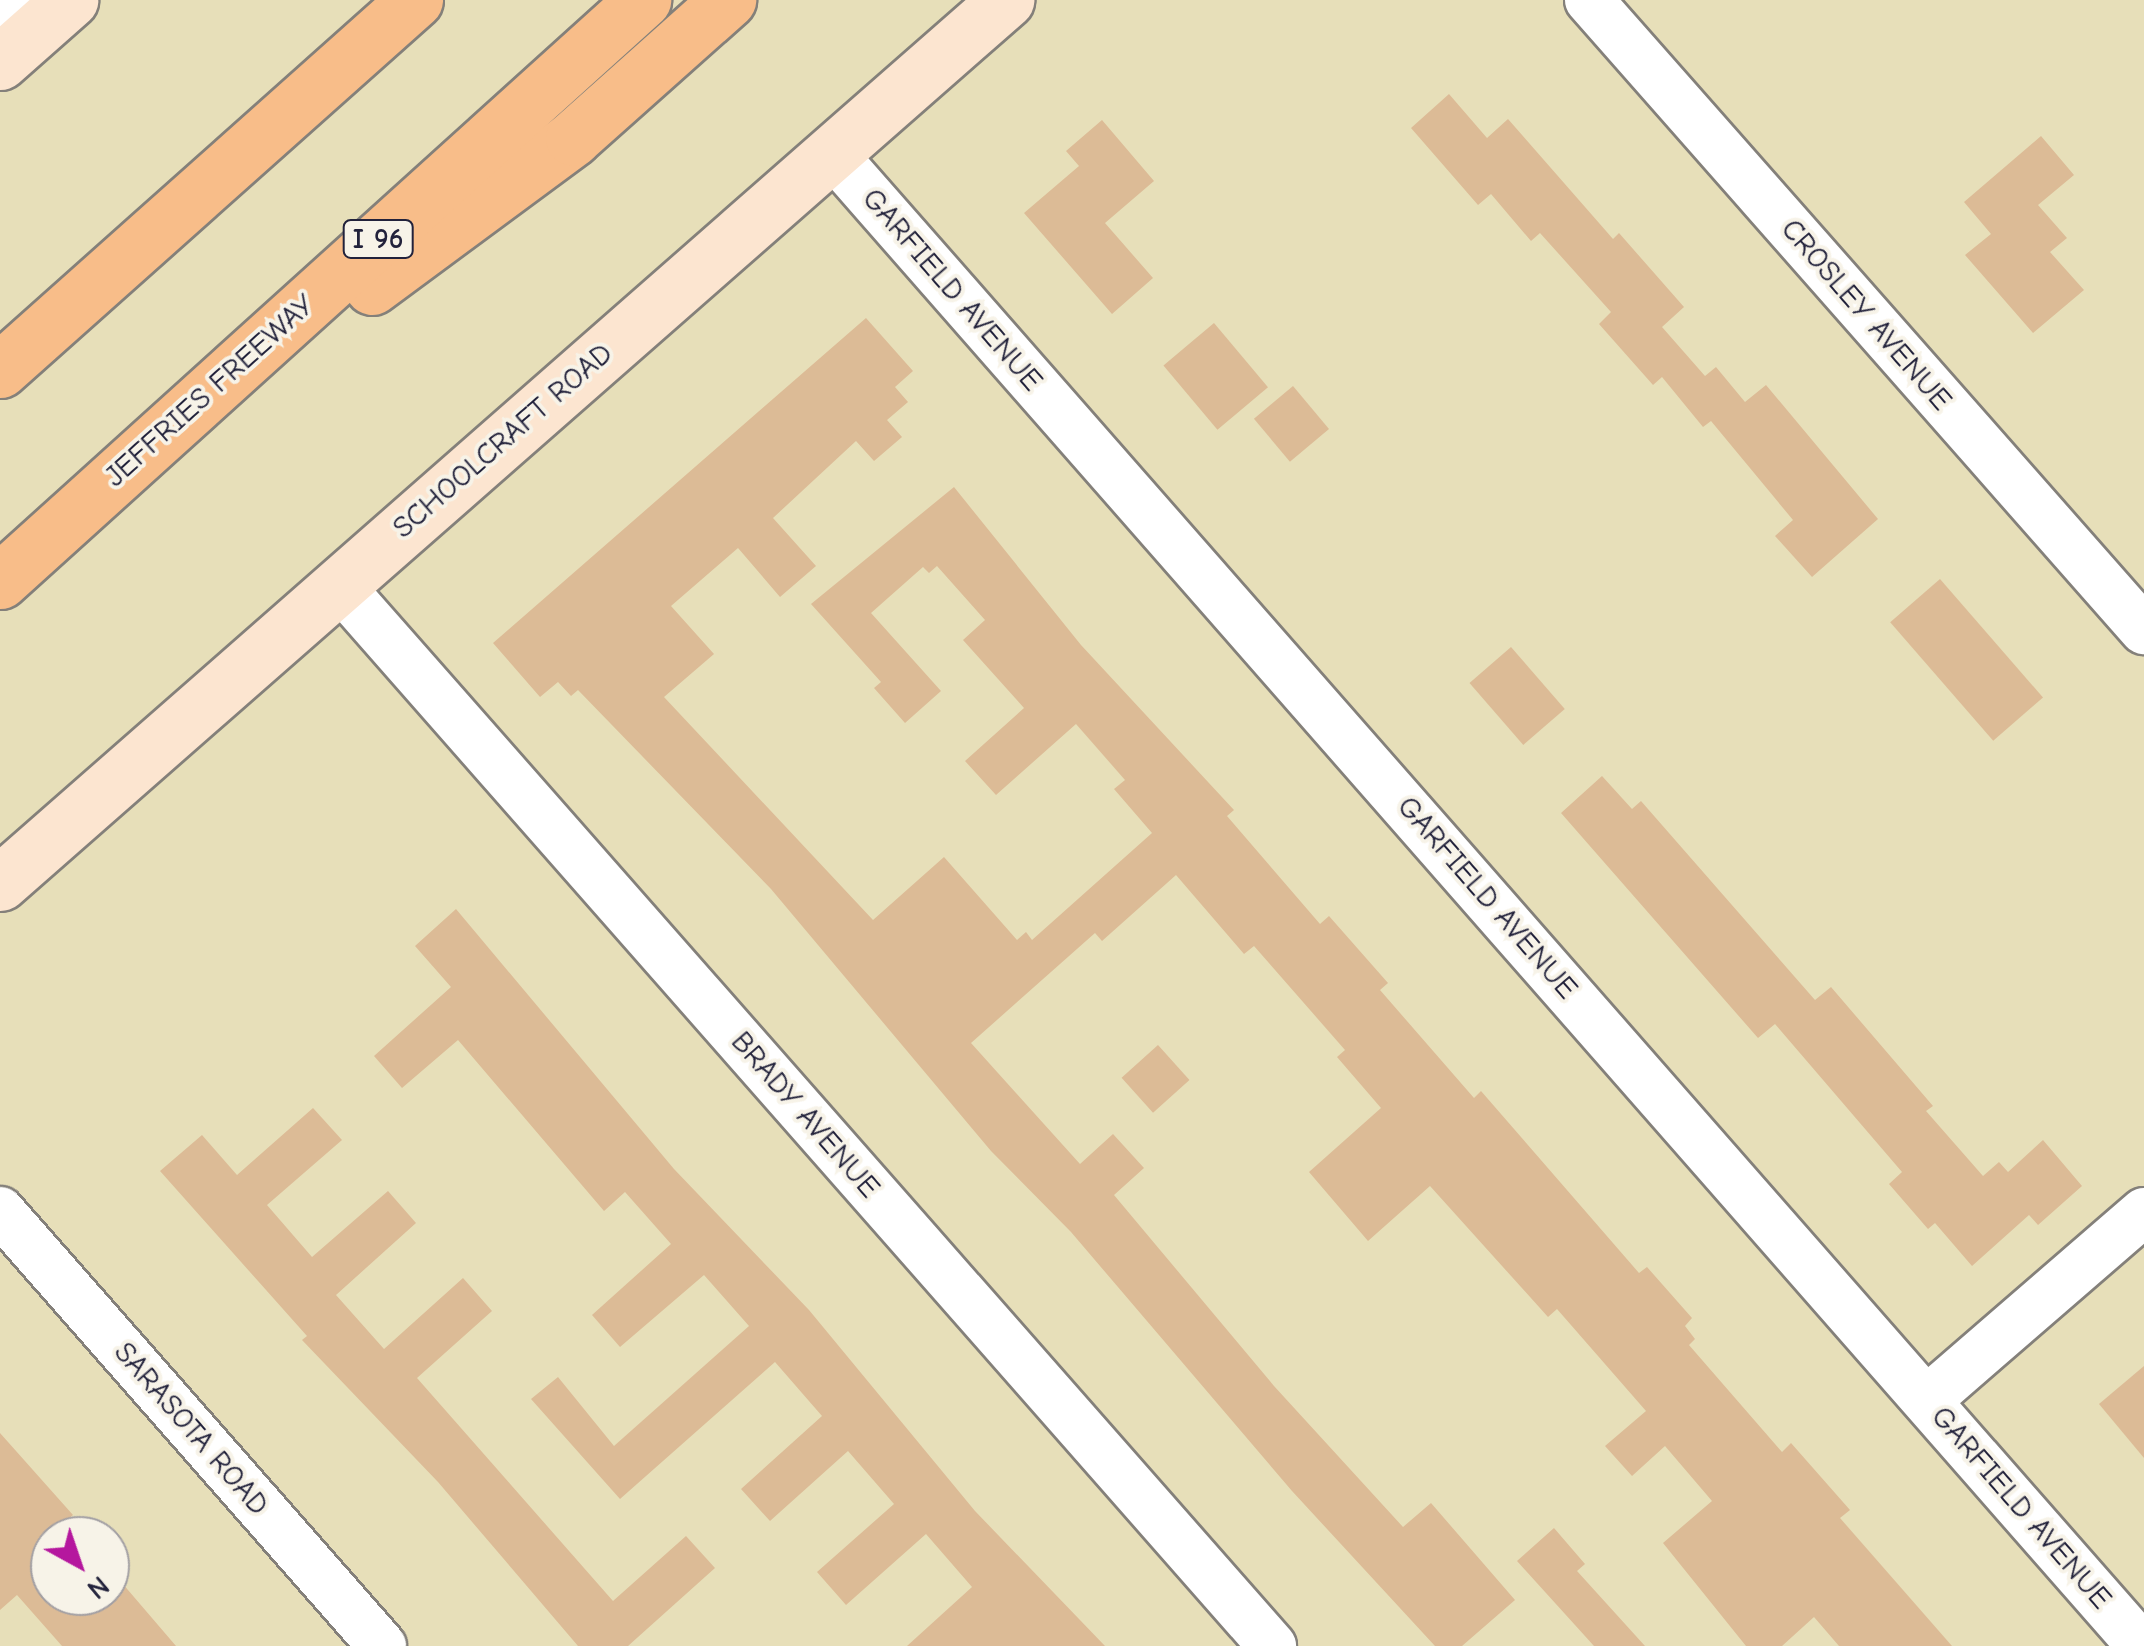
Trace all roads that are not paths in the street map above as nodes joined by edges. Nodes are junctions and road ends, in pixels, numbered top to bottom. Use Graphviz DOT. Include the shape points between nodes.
graph roads {
  1 [pos="414,0"];
  2 [pos="643,0"];
  3 [pos="728,0"];
  4 [pos="1006,0"];
  5 [pos="1589,0"];
  6 [pos="831,152"];
  7 [pos="0,370"];
  8 [pos="113,479"];
  9 [pos="0,581"];
  10 [pos="339,585"];
  11 [pos="2144,630"];
  12 [pos="0,883"];
  13 [pos="0,1212"];
  14 [pos="2144,1212"];
  15 [pos="1928,1400"];
  16 [pos="382,1646"];
  17 [pos="1272,1646"];
  18 [pos="2141,1646"];
  1 -- 7 [label="highway"];
  2 -- 8 [label="highway, JEFFRIES FREEWAY / I 96"];
  3 -- 8 [label="highway" via="574,138"];
  4 -- 6 [label="main road, SCHOOLCRAFT ROAD"];
  5 -- 11 [label="street, CROSLEY AVENUE"];
  6 -- 10 [label="main road, SCHOOLCRAFT ROAD"];
  6 -- 15 [label="street, GARFIELD AVENUE"];
  8 -- 9 [label="highway, JEFFRIES FREEWAY / I 96"];
  10 -- 12 [label="main road, SCHOOLCRAFT ROAD"];
  10 -- 17 [label="street, BRADY AVENUE"];
  13 -- 16 [label="street, SARASOTA ROAD"];
  14 -- 15 [label="street"];
  15 -- 18 [label="street, GARFIELD AVENUE"];
}
